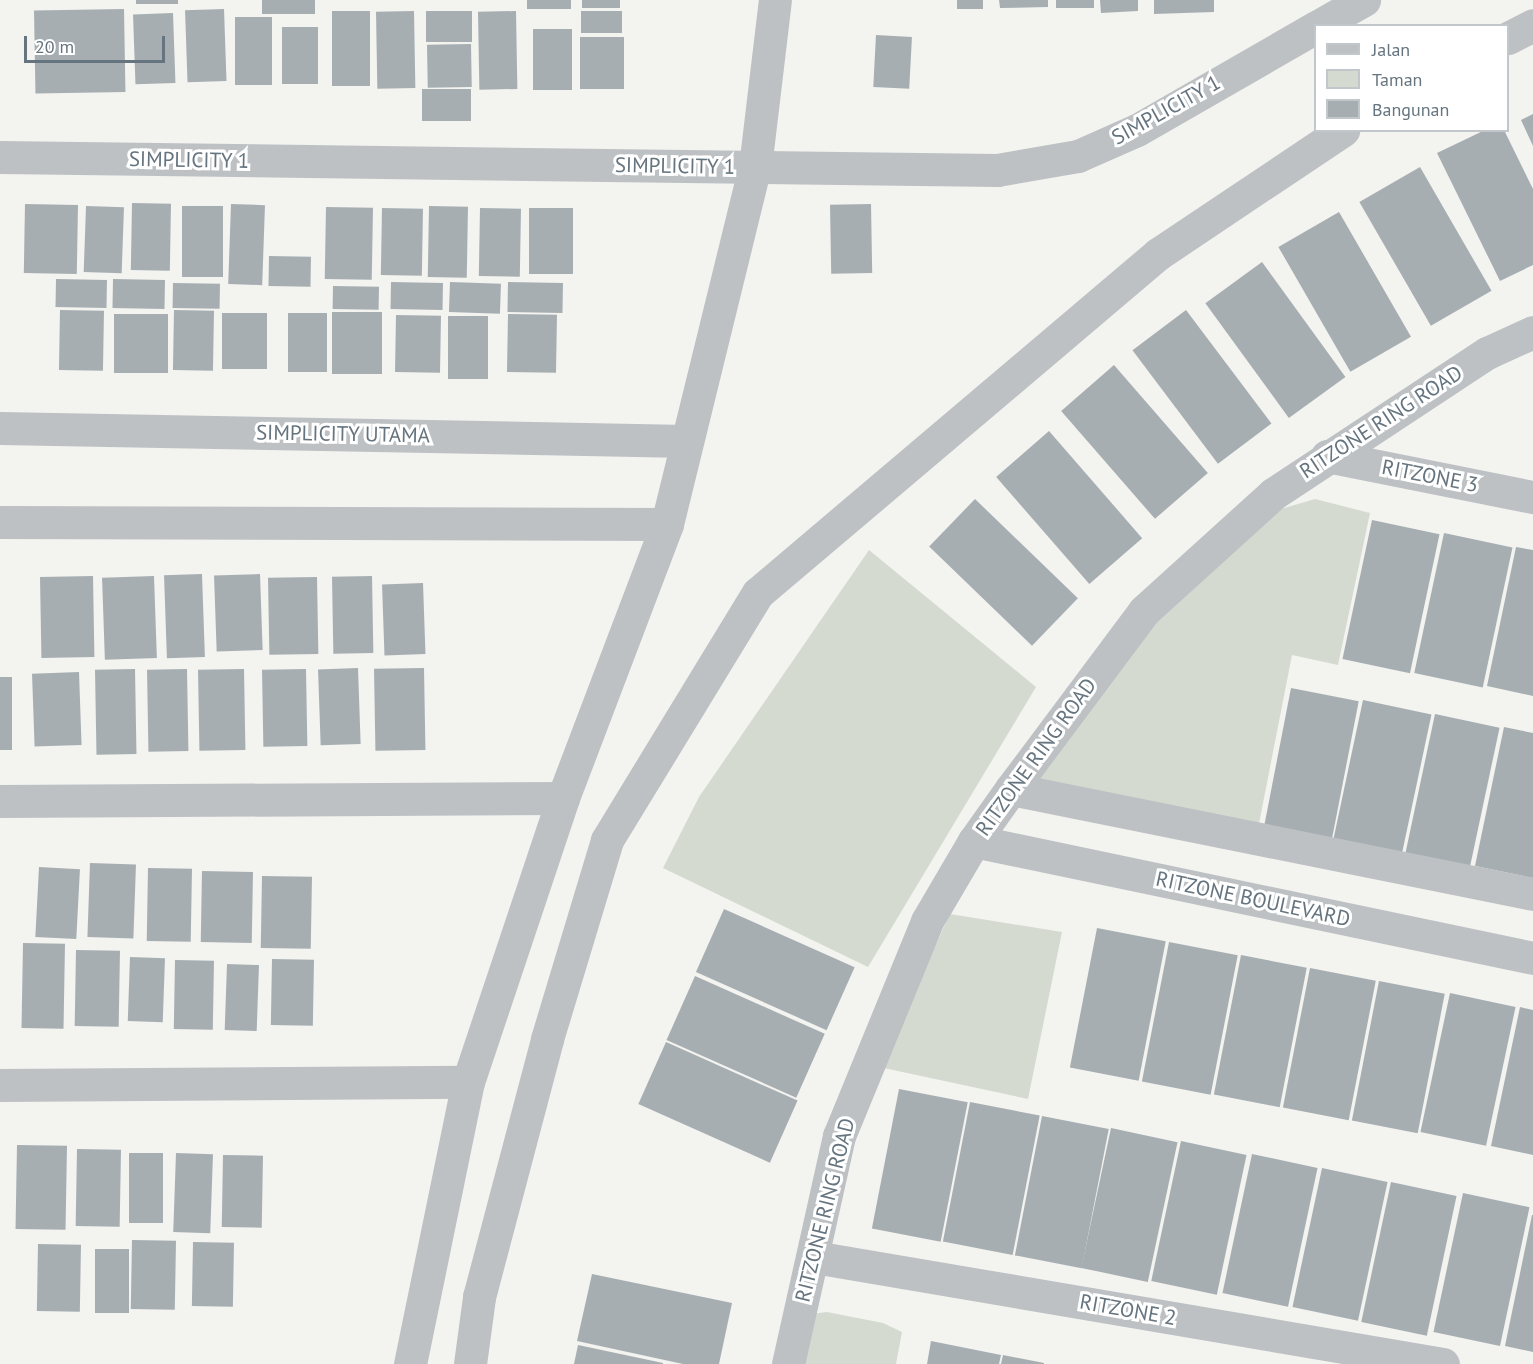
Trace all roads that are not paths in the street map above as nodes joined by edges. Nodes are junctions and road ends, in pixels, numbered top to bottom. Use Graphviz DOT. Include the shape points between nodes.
graph roads {
  1 [pos="775,0"];
  2 [pos="1364,0"];
  3 [pos="1321,24"];
  4 [pos="1533,25"];
  5 [pos="1314,28"];
  6 [pos="1509,38"];
  7 [pos="1340,132"];
  8 [pos="0,157"];
  9 [pos="755,167"];
  10 [pos="1533,332"];
  11 [pos="0,428"];
  12 [pos="687,441"];
  13 [pos="1327,456"];
  14 [pos="1533,497"];
  15 [pos="0,522"];
  16 [pos="667,524"];
  17 [pos="1011,789"];
  18 [pos="563,798"];
  19 [pos="0,801"];
  20 [pos="974,841"];
  21 [pos="1533,894"];
  22 [pos="1533,958"];
  23 [pos="468,1082"];
  24 [pos="0,1085"];
  25 [pos="814,1257"];
  26 [pos="410,1364"];
  27 [pos="470,1364"];
  28 [pos="788,1364"];
  29 [pos="1443,1364"];
  1 -- 9 [label="street"];
  2 -- 3 [label="street, SIMPLICITY 1"];
  4 -- 6 [label="street"];
  5 -- 9 [label="street, SIMPLICITY 1" via="1137,130 1078,156 997,170"];
  7 -- 27 [label="street" via="1158,254 758,593 607,840 547,1039 488,1263"];
  8 -- 9 [label="street, SIMPLICITY 1"];
  9 -- 12 [label="street"];
  10 -- 13 [label="street, RITZONE RING ROAD" via="1487,354"];
  11 -- 12 [label="street, SIMPLICITY UTAMA"];
  12 -- 16 [label="street"];
  13 -- 14 [label="street, RITZONE 3"];
  13 -- 17 [label="street, RITZONE RING ROAD" via="1273,494 1144,611"];
  15 -- 16 [label="street"];
  16 -- 18 [label="street"];
  17 -- 20 [label="street, RITZONE RING ROAD"];
  17 -- 21 [label="street"];
  18 -- 19 [label="street"];
  18 -- 23 [label="street"];
  20 -- 22 [label="street, RITZONE BOULEVARD"];
  20 -- 25 [label="street, RITZONE RING ROAD" via="927,921 839,1136"];
  23 -- 24 [label="street"];
  23 -- 26 [label="street"];
  25 -- 28 [label="street, RITZONE RING ROAD"];
  25 -- 29 [label="street, RITZONE 2"];
}
